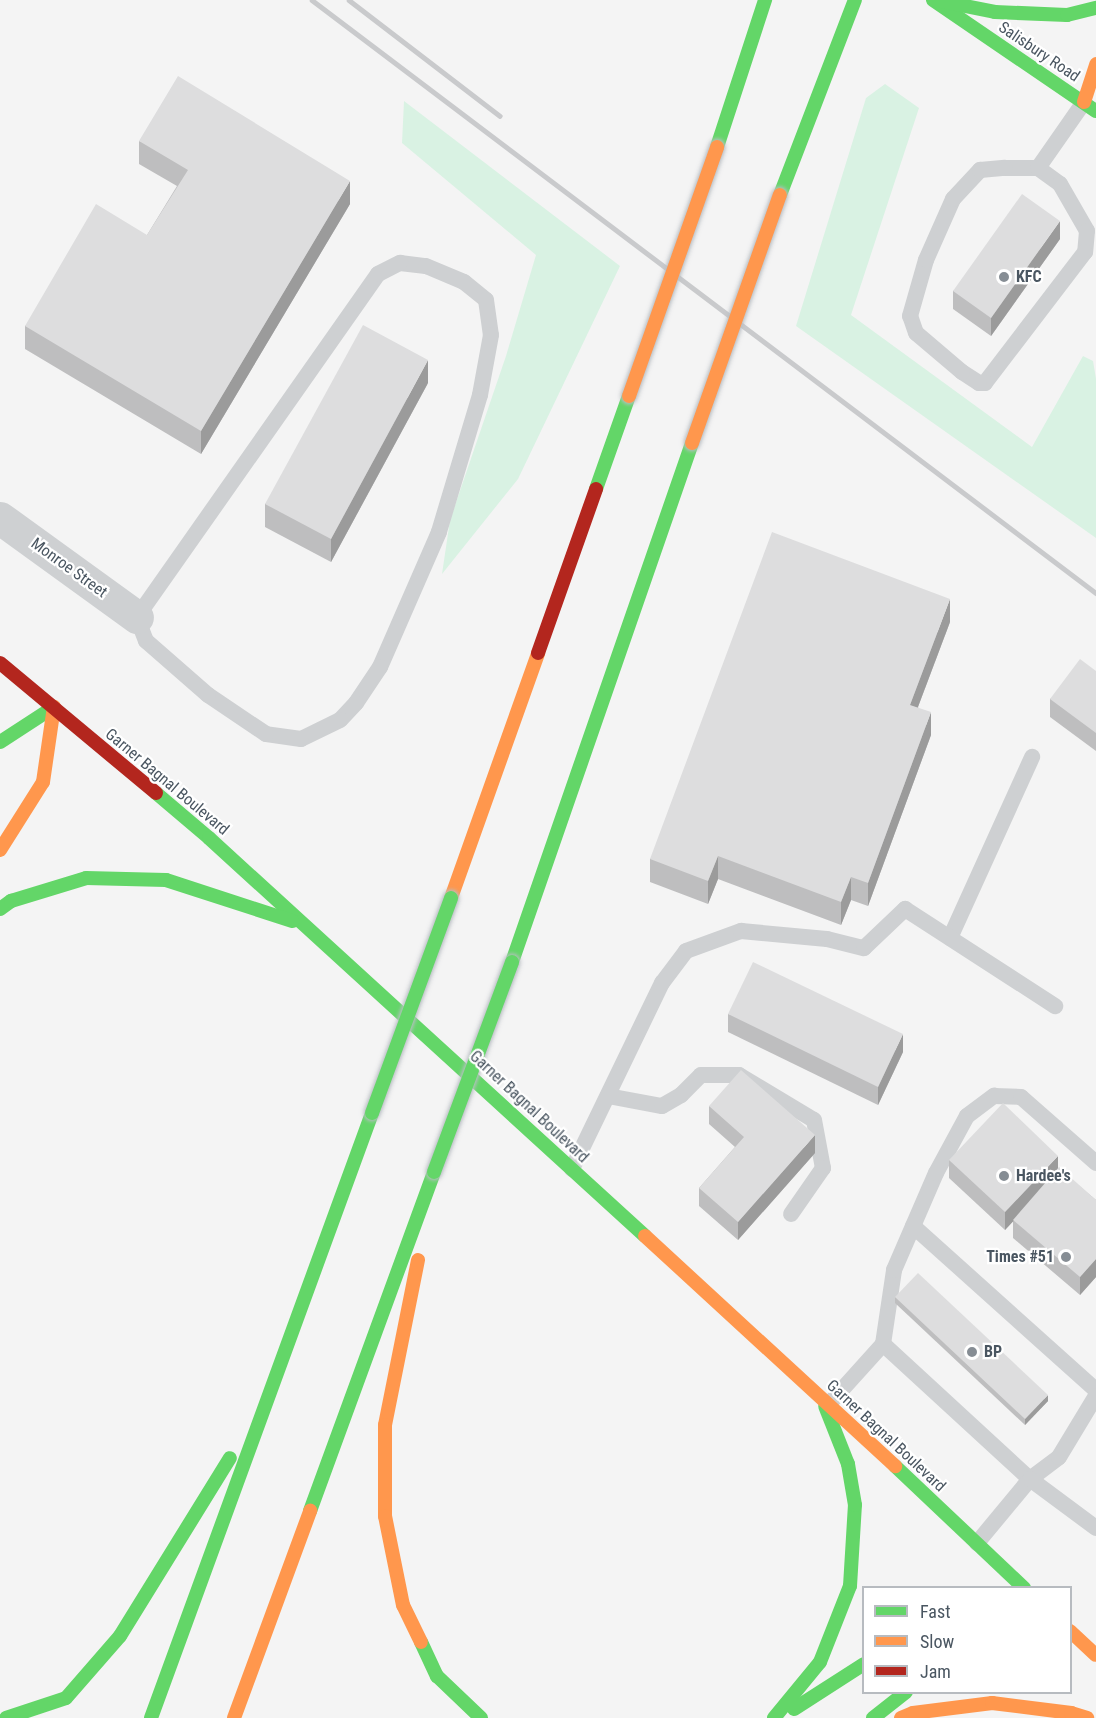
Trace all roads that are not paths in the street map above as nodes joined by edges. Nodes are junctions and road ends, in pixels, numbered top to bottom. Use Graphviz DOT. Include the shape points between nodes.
graph roads {
  1 [pos="765,0"];
  2 [pos="855,0"];
  3 [pos="934,0"];
  4 [pos="1096,8"];
  5 [pos="1096,64"];
  6 [pos="1092,103"];
  7 [pos="1038,168"];
  8 [pos="0,518"];
  9 [pos="137,617"];
  10 [pos="0,663"];
  11 [pos="54,707"];
  12 [pos="0,742"];
  13 [pos="1032,757"];
  14 [pos="0,850"];
  15 [pos="0,909"];
  16 [pos="305,925"];
  17 [pos="950,938"];
  18 [pos="1055,1006"];
  19 [pos="608,1096"];
  20 [pos="1096,1163"];
  21 [pos="572,1169"];
  22 [pos="434,1172"];
  23 [pos="791,1214"];
  24 [pos="913,1226"];
  25 [pos="883,1344"];
  26 [pos="1096,1390"];
  27 [pos="1096,1396"];
  28 [pos="266,1401"];
  29 [pos="826,1402"];
  30 [pos="1030,1479"];
  31 [pos="1096,1528"];
  32 [pos="977,1543"];
  33 [pos="1018,1585"];
  34 [pos="1072,1632"];
  35 [pos="1096,1655"];
  36 [pos="862,1665"];
  37 [pos="903,1694"];
  38 [pos="6,1718"];
  39 [pos="151,1718"];
  40 [pos="234,1718"];
  41 [pos="481,1718"];
  42 [pos="774,1718"];
  43 [pos="779,1718"];
  44 [pos="873,1718"];
  45 [pos="901,1718"];
  46 [pos="1087,1718"];
  1 -- 28 [label="main road, bridge" via="717,147 451,898"];
  2 -- 22 [label="main road, bridge" via="780,195 513,962"];
  3 -- 4 [label="main road" via="995,12 1067,15"];
  3 -- 6 [label="main road, Salisbury Road"];
  5 -- 6 [label="main road"];
  6 -- 7 [label="lane"];
  7 -- 7 [label="lane" via="980,170 966,182 942,219 910,316 916,333 979,383 985,383 1085,252 1087,231 1080,218 1060,184"];
  8 -- 9 [label="street, Monroe Street"];
  9 -- 9 [label="lane" via="378,274 400,263 426,267 464,282 486,300 491,335 480,395 439,532 380,667 340,720 301,739 266,734 208,695 146,641"];
  10 -- 11 [label="main road, Garner Bagnal Boulevard"];
  11 -- 12 [label="main road"];
  11 -- 14 [label="main road" via="43,782"];
  11 -- 16 [label="main road, Garner Bagnal Boulevard"];
  13 -- 17 [label="lane"];
  15 -- 16 [label="main road" via="11,901 86,878 166,880"];
  16 -- 21 [label="main road, Garner Bagnal Boulevard"];
  17 -- 18 [label="lane"];
  17 -- 19 [label="lane" via="905,909 864,948 828,939 741,931 686,951 662,983"];
  19 -- 21 [label="lane"];
  19 -- 23 [label="lane" via="662,1106 681,1095 701,1075 739,1075 814,1120 824,1168"];
  20 -- 24 [label="lane" via="1021,1097 994,1096 967,1116"];
  21 -- 29 [label="main road, Garner Bagnal Boulevard"];
  22 -- 40 [label="main road"];
  22 -- 41 [label="main road" via="385,1425 385,1516 403,1605 427,1656 437,1676"];
  24 -- 25 [label="lane" via="894,1270"];
  24 -- 26 [label="lane"];
  25 -- 29 [label="lane"];
  25 -- 30 [label="lane"];
  27 -- 30 [label="lane" via="1059,1457"];
  28 -- 38 [label="main road" via="120,1636 66,1698"];
  28 -- 39 [label="main road"];
  29 -- 32 [label="main road, Garner Bagnal Boulevard"];
  29 -- 42 [label="main road" via="848,1464 855,1505 850,1586 820,1662"];
  30 -- 31 [label="lane"];
  30 -- 32 [label="lane"];
  32 -- 33 [label="main road, Garner Bagnal Boulevard"];
  34 -- 35 [label="main road"];
  36 -- 43 [label="main road"];
  37 -- 44 [label="main road"];
  45 -- 46 [label="main road" via="992,1703"];
}
